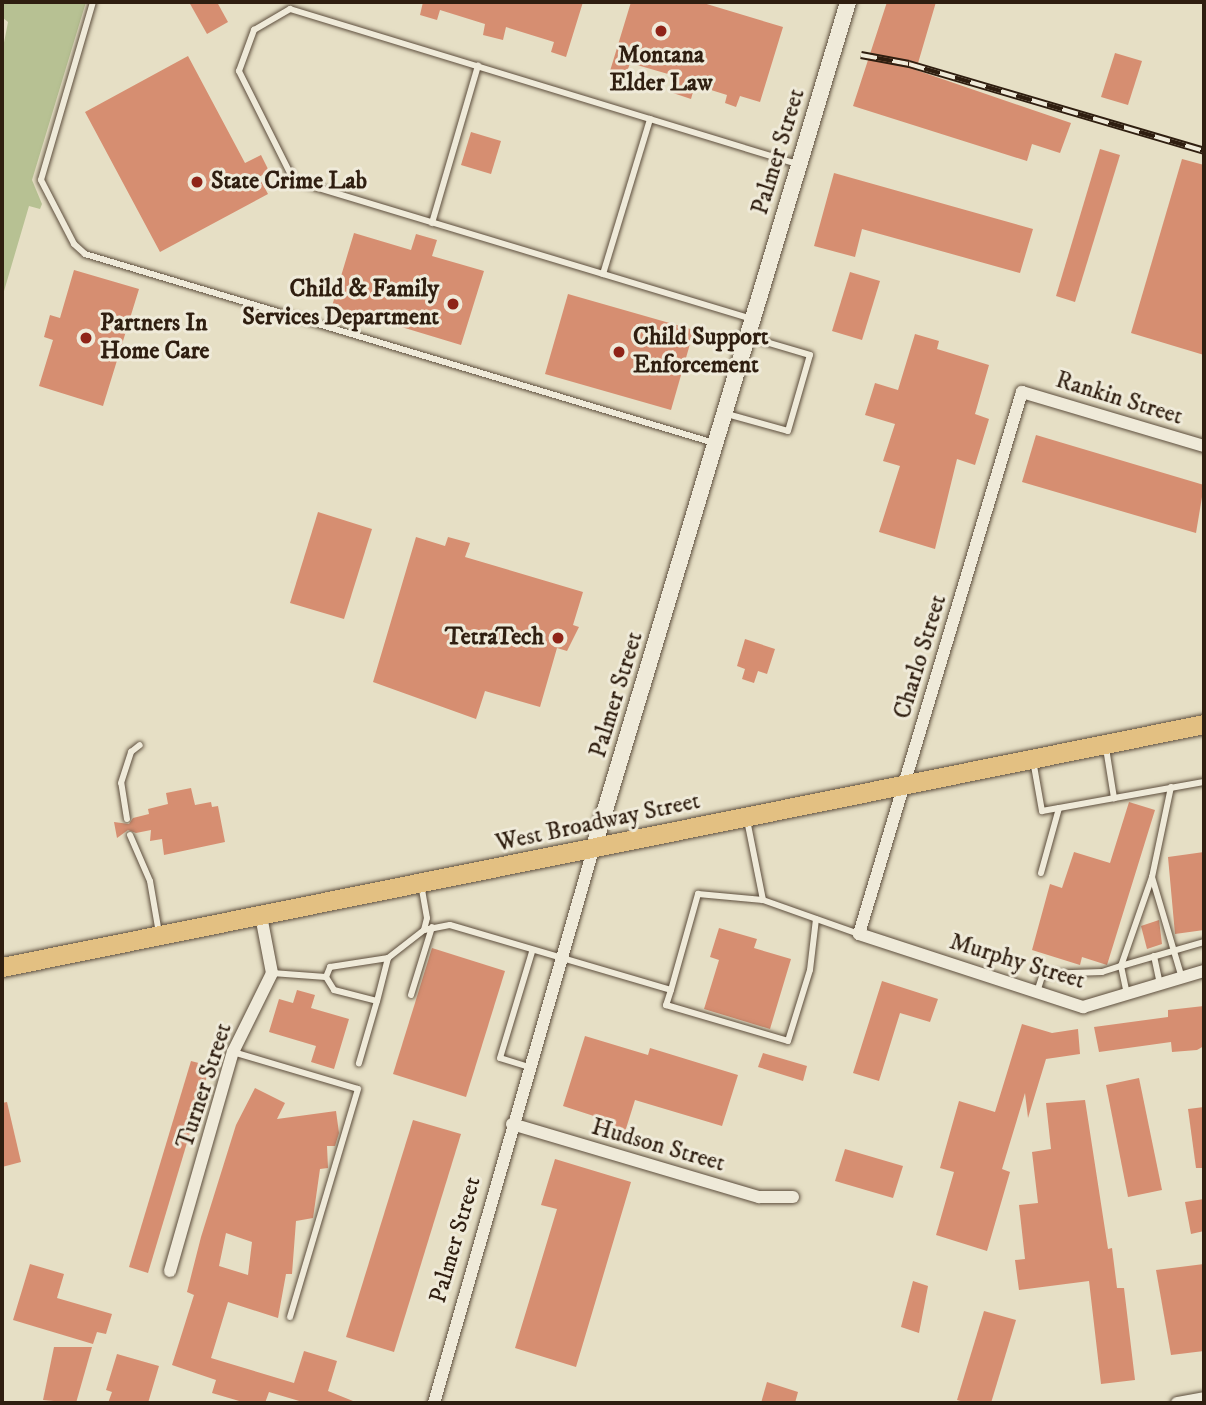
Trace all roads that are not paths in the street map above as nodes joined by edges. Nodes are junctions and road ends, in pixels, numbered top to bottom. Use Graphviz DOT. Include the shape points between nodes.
graph roads {
  1 [pos="93,2"];
  2 [pos="848,2"];
  3 [pos="478,66"];
  4 [pos="650,119"];
  5 [pos="799,164"];
  6 [pos="432,223"];
  7 [pos="603,274"];
  8 [pos="753,319"];
  9 [pos="748,337"];
  10 [pos="1022,392"];
  11 [pos="725,413"];
  12 [pos="716,443"];
  13 [pos="1204,446"];
  14 [pos="1204,724"];
  15 [pos="1105,744"];
  16 [pos="140,745"];
  17 [pos="1032,758"];
  18 [pos="1204,782"];
  19 [pos="905,783"];
  20 [pos="1171,788"];
  21 [pos="1114,798"];
  22 [pos="1059,808"];
  23 [pos="747,817"];
  24 [pos="127,819"];
  25 [pos="131,835"];
  26 [pos="593,850"];
  27 [pos="1041,873"];
  28 [pos="1152,877"];
  29 [pos="421,884"];
  30 [pos="763,900"];
  31 [pos="261,916"];
  32 [pos="816,919"];
  33 [pos="428,928"];
  34 [pos="859,934"];
  35 [pos="160,936"];
  36 [pos="1203,942"];
  37 [pos="1176,949"];
  38 [pos="532,951"];
  39 [pos="1204,951"];
  40 [pos="1154,956"];
  41 [pos="388,958"];
  42 [pos="561,960"];
  43 [pos="1121,966"];
  44 [pos="2,967"];
  45 [pos="1204,971"];
  46 [pos="272,973"];
  47 [pos="326,977"];
  48 [pos="1182,978"];
  49 [pos="1160,984"];
  50 [pos="671,990"];
  51 [pos="1037,992"];
  52 [pos="1127,994"];
  53 [pos="411,995"];
  54 [pos="377,1001"];
  55 [pos="233,1052"];
  56 [pos="359,1063"];
  57 [pos="529,1067"];
  58 [pos="512,1124"];
  59 [pos="793,1197"];
  60 [pos="170,1271"];
  61 [pos="290,1317"];
  62 [pos="1204,1398"];
  63 [pos="434,1403"];
  64 [pos="1177,1403"];
  1 -- 12 [label="lane" via="41,180 74,244 85,254"];
  2 -- 5 [label="street, Palmer Street"];
  3 -- 4 [label="lane"];
  3 -- 6 [label="lane"];
  3 -- 6 [label="lane" via="290,9 254,30 239,71 294,181"];
  4 -- 5 [label="lane"];
  4 -- 7 [label="lane"];
  5 -- 8 [label="street, Palmer Street"];
  6 -- 7 [label="lane"];
  7 -- 8 [label="lane"];
  8 -- 9 [label="street, Palmer Street"];
  9 -- 11 [label="street, Palmer Street"];
  9 -- 11 [label="lane" via="810,355 788,431"];
  10 -- 13 [label="street, Rankin Street"];
  10 -- 19 [label="street, Charlo Street"];
  11 -- 12 [label="street, Palmer Street"];
  12 -- 26 [label="street, Palmer Street"];
  14 -- 15 [label="main road, West Broadway Street"];
  15 -- 17 [label="main road, West Broadway Street"];
  15 -- 21 [label="lane"];
  16 -- 24 [label="lane" via="131,752 121,783"];
  17 -- 19 [label="main road, West Broadway Street"];
  17 -- 22 [label="lane" via="1042,811"];
  18 -- 20 [label="lane"];
  19 -- 23 [label="main road, West Broadway Street"];
  19 -- 34 [label="street, Charlo Street"];
  20 -- 21 [label="lane"];
  20 -- 28 [label="lane"];
  21 -- 22 [label="lane"];
  22 -- 27 [label="lane"];
  23 -- 26 [label="main road, West Broadway Street"];
  23 -- 30 [label="lane"];
  25 -- 35 [label="lane" via="150,881"];
  26 -- 29 [label="main road, West Broadway Street"];
  26 -- 42 [label="street, Palmer Street"];
  28 -- 37 [label="lane"];
  28 -- 43 [label="lane"];
  29 -- 31 [label="main road, West Broadway Street"];
  29 -- 33 [label="lane"];
  30 -- 32 [label="lane"];
  30 -- 50 [label="lane" via="698,894"];
  31 -- 35 [label="main road, West Broadway Street"];
  31 -- 46 [label="street"];
  32 -- 34 [label="lane"];
  32 -- 50 [label="lane" via="810,970 788,1041 666,1005"];
  33 -- 38 [label="lane" via="450,925"];
  33 -- 41 [label="lane"];
  33 -- 53 [label="lane"];
  34 -- 51 [label="street, Murphy Street"];
  35 -- 44 [label="main road, West Broadway Street"];
  36 -- 37 [label="lane"];
  36 -- 39 [label="lane"];
  37 -- 40 [label="lane"];
  37 -- 48 [label="lane"];
  38 -- 42 [label="lane"];
  38 -- 57 [label="lane" via="500,1058"];
  40 -- 43 [label="lane"];
  40 -- 49 [label="lane"];
  41 -- 47 [label="lane" via="330,967"];
  41 -- 54 [label="lane"];
  42 -- 50 [label="lane"];
  42 -- 57 [label="street, Palmer Street"];
  43 -- 51 [label="lane" via="1102,972 1044,974"];
  43 -- 52 [label="lane"];
  45 -- 48 [label="street, Murphy Street"];
  46 -- 47 [label="lane"];
  46 -- 55 [label="street, Turner Street"];
  47 -- 54 [label="lane" via="334,990"];
  48 -- 49 [label="street, Murphy Street"];
  49 -- 52 [label="street, Murphy Street"];
  51 -- 52 [label="street, Murphy Street" via="1083,1007"];
  54 -- 56 [label="lane"];
  55 -- 60 [label="street, Turner Street"];
  55 -- 61 [label="lane" via="358,1089"];
  57 -- 58 [label="street, Palmer Street"];
  58 -- 59 [label="street, Hudson Street" via="759,1197"];
  58 -- 63 [label="street, Palmer Street"];
  62 -- 64 [label="street"];
}
